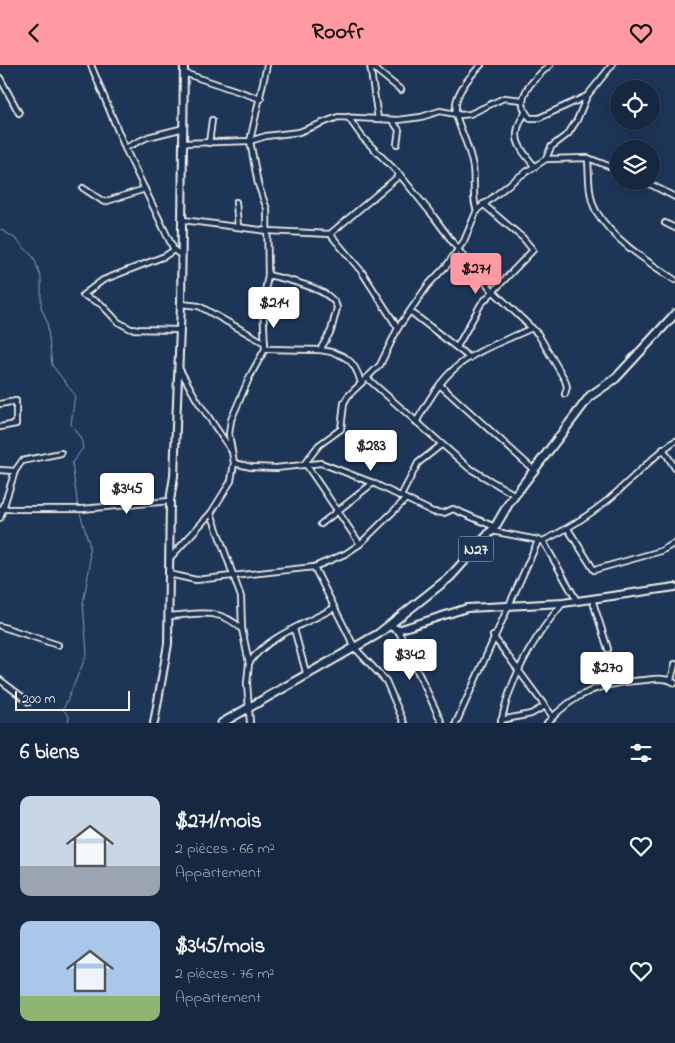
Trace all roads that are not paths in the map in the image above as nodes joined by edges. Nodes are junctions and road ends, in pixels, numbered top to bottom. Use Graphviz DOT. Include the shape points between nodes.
graph roads {
  1 [pos="91,65"];
  2 [pos="184,65"];
  3 [pos="267,65"];
  4 [pos="370,65"];
  5 [pos="481,65"];
  6 [pos="550,65"];
  7 [pos="612,65"];
  8 [pos="184,73"];
  9 [pos="0,78"];
  10 [pos="401,90"];
  11 [pos="587,96"];
  12 [pos="260,99"];
  13 [pos="522,99"];
  14 [pos="19,113"];
  15 [pos="454,113"];
  16 [pos="525,113"];
  17 [pos="348,117"];
  18 [pos="378,119"];
  19 [pos="392,120"];
  20 [pos="212,121"];
  21 [pos="184,128"];
  22 [pos="250,141"];
  23 [pos="184,143"];
  24 [pos="209,143"];
  25 [pos="397,144"];
  26 [pos="125,148"];
  27 [pos="588,158"];
  28 [pos="546,159"];
  29 [pos="535,167"];
  30 [pos="610,167"];
  31 [pos="400,175"];
  32 [pos="83,188"];
  33 [pos="145,189"];
  34 [pos="660,189"];
  35 [pos="675,197"];
  36 [pos="236,202"];
  37 [pos="482,204"];
  38 [pos="477,210"];
  39 [pos="183,219"];
  40 [pos="665,223"];
  41 [pos="238,227"];
  42 [pos="675,228"];
  43 [pos="268,231"];
  44 [pos="330,234"];
  45 [pos="174,250"];
  46 [pos="458,251"];
  47 [pos="182,256"];
  48 [pos="268,275"];
  49 [pos="675,280"];
  50 [pos="493,291"];
  51 [pos="181,304"];
  52 [pos="411,312"];
  53 [pos="675,314"];
  54 [pos="398,328"];
  55 [pos="532,328"];
  56 [pos="180,330"];
  57 [pos="265,343"];
  58 [pos="457,347"];
  59 [pos="265,349"];
  60 [pos="320,350"];
  61 [pos="470,358"];
  62 [pos="178,366"];
  63 [pos="367,378"];
  64 [pos="362,383"];
  65 [pos="440,385"];
  66 [pos="565,395"];
  67 [pos="0,404"];
  68 [pos="416,422"];
  69 [pos="0,427"];
  70 [pos="675,441"];
  71 [pos="441,445"];
  72 [pos="663,449"];
  73 [pos="232,451"];
  74 [pos="60,453"];
  75 [pos="234,463"];
  76 [pos="305,463"];
  77 [pos="675,468"];
  78 [pos="0,469"];
  79 [pos="15,471"];
  80 [pos="535,471"];
  81 [pos="373,483"];
  82 [pos="515,495"];
  83 [pos="404,498"];
  84 [pos="170,501"];
  85 [pos="2,510"];
  86 [pos="338,512"];
  87 [pos="211,513"];
  88 [pos="0,518"];
  89 [pos="321,524"];
  90 [pos="493,529"];
  91 [pos="568,529"];
  92 [pos="540,541"];
  93 [pos="675,543"];
  94 [pos="360,544"];
  95 [pos="170,558"];
  96 [pos="314,567"];
  97 [pos="169,575"];
  98 [pos="234,577"];
  99 [pos="675,589"];
  100 [pos="592,599"];
  101 [pos="577,601"];
  102 [pos="563,603"];
  103 [pos="507,606"];
  104 [pos="334,608"];
  105 [pos="169,616"];
  106 [pos="0,626"];
  107 [pos="390,626"];
  108 [pos="242,629"];
  109 [pos="294,629"];
  110 [pos="398,630"];
  111 [pos="494,636"];
  112 [pos="58,645"];
  113 [pos="355,648"];
  114 [pos="608,649"];
  115 [pos="248,663"];
  116 [pos="675,664"];
  117 [pos="518,672"];
  118 [pos="307,676"];
  119 [pos="0,680"];
  120 [pos="673,681"];
  121 [pos="28,701"];
  122 [pos="545,706"];
  123 [pos="248,709"];
  124 [pos="553,717"];
  125 [pos="501,722"];
  126 [pos="154,723"];
  127 [pos="222,723"];
  128 [pos="250,723"];
  129 [pos="404,723"];
  130 [pos="442,723"];
  131 [pos="456,723"];
  132 [pos="547,723"];
  1 -- 26 [label="street"];
  2 -- 8 [label="street"];
  3 -- 12 [label="street"];
  4 -- 10 [label="street"];
  4 -- 18 [label="street"];
  5 -- 15 [label="street" via="465,82"];
  6 -- 13 [label="street" via="529,86"];
  7 -- 11 [label="street"];
  8 -- 12 [label="street"];
  8 -- 21 [label="street"];
  9 -- 14 [label="street"];
  11 -- 16 [label="street" via="536,119"];
  11 -- 28 [label="street" via="568,134 551,147"];
  12 -- 22 [label="street"];
  13 -- 15 [label="street" via="504,98 470,114"];
  13 -- 16 [label="street"];
  15 -- 19 [label="street" via="440,111"];
  15 -- 38 [label="street" via="473,167"];
  16 -- 29 [label="street" via="519,122 516,139"];
  17 -- 18 [label="street"];
  17 -- 22 [label="street" via="330,119 299,132"];
  17 -- 31 [label="street"];
  18 -- 19 [label="street"];
  19 -- 25 [label="street" via="398,130"];
  20 -- 24 [label="street"];
  21 -- 23 [label="street"];
  21 -- 26 [label="street" via="148,137"];
  22 -- 24 [label="street"];
  22 -- 43 [label="street" via="258,184 267,209"];
  23 -- 24 [label="street"];
  23 -- 39 [label="street"];
  26 -- 33 [label="street"];
  27 -- 28 [label="street"];
  27 -- 30 [label="street"];
  27 -- 49 [label="street" via="596,211 616,234"];
  28 -- 29 [label="street"];
  29 -- 37 [label="street"];
  31 -- 44 [label="street"];
  31 -- 46 [label="street"];
  32 -- 33 [label="street" via="104,202"];
  33 -- 45 [label="street"];
  34 -- 35 [label="street"];
  36 -- 41 [label="street"];
  37 -- 38 [label="street"];
  37 -- 50 [label="street" via="523,238 533,251"];
  38 -- 46 [label="street"];
  39 -- 41 [label="street"];
  39 -- 47 [label="street"];
  40 -- 42 [label="street"];
  41 -- 43 [label="street"];
  43 -- 44 [label="street"];
  43 -- 48 [label="street"];
  44 -- 54 [label="street" via="362,272"];
  45 -- 47 [label="street"];
  45 -- 56 [label="street" via="103,280 84,291 83,295 101,304 118,322 131,329"];
  46 -- 50 [label="street"];
  46 -- 52 [label="street" via="428,285"];
  47 -- 51 [label="street"];
  48 -- 57 [label="street" via="263,303"];
  48 -- 60 [label="street" via="310,286 336,303 331,331"];
  50 -- 55 [label="street"];
  50 -- 58 [label="street" via="480,304"];
  51 -- 56 [label="street"];
  51 -- 57 [label="street" via="199,305"];
  52 -- 54 [label="street"];
  52 -- 58 [label="street"];
  53 -- 80 [label="main road, N27" via="616,378 590,396"];
  54 -- 63 [label="street" via="380,365"];
  55 -- 61 [label="street"];
  55 -- 66 [label="street" via="543,340 565,381"];
  56 -- 62 [label="street"];
  57 -- 59 [label="street"];
  58 -- 61 [label="street"];
  59 -- 60 [label="street"];
  59 -- 73 [label="street" via="231,420"];
  60 -- 64 [label="street" via="334,352 352,362"];
  61 -- 65 [label="street" via="454,369"];
  62 -- 73 [label="street"];
  62 -- 84 [label="street" via="175,467"];
  63 -- 64 [label="street"];
  63 -- 68 [label="street"];
  64 -- 76 [label="street" via="344,403 341,429 319,445"];
  65 -- 68 [label="street"];
  65 -- 80 [label="street"];
  67 -- 69 [label="street" via="16,401 16,424"];
  68 -- 71 [label="street"];
  70 -- 72 [label="street"];
  71 -- 82 [label="street" via="470,468"];
  71 -- 83 [label="street" via="418,463"];
  72 -- 77 [label="street"];
  72 -- 91 [label="street" via="608,500"];
  73 -- 75 [label="street"];
  74 -- 79 [label="street" via="22,461"];
  75 -- 76 [label="street" via="276,468"];
  75 -- 87 [label="street" via="231,481"];
  76 -- 81 [label="street" via="321,463"];
  76 -- 86 [label="street"];
  78 -- 79 [label="street"];
  79 -- 85 [label="street"];
  80 -- 82 [label="main road, N27"];
  81 -- 83 [label="street"];
  81 -- 86 [label="street"];
  82 -- 90 [label="main road, N27"];
  83 -- 90 [label="street" via="433,512 444,513 453,509"];
  83 -- 94 [label="street"];
  84 -- 85 [label="street" via="82,509"];
  84 -- 95 [label="street"];
  85 -- 88 [label="street"];
  86 -- 89 [label="street"];
  86 -- 94 [label="street"];
  87 -- 95 [label="street"];
  87 -- 98 [label="street"];
  90 -- 92 [label="street"];
  90 -- 107 [label="main road, N27" via="450,577"];
  91 -- 92 [label="street"];
  91 -- 93 [label="street" via="594,570 662,551"];
  92 -- 101 [label="street"];
  92 -- 103 [label="street"];
  94 -- 96 [label="street"];
  95 -- 97 [label="street"];
  96 -- 98 [label="street"];
  96 -- 104 [label="street"];
  97 -- 98 [label="street" via="196,580"];
  97 -- 105 [label="street"];
  98 -- 108 [label="street" via="241,597"];
  99 -- 100 [label="street"];
  100 -- 101 [label="street"];
  100 -- 114 [label="street"];
  101 -- 102 [label="street"];
  102 -- 103 [label="street"];
  102 -- 117 [label="street" via="540,629"];
  103 -- 110 [label="street" via="467,608"];
  103 -- 111 [label="street"];
  104 -- 109 [label="street"];
  104 -- 113 [label="street"];
  105 -- 108 [label="street" via="222,615"];
  105 -- 126 [label="street" via="168,644"];
  106 -- 112 [label="street"];
  107 -- 110 [label="street"];
  107 -- 113 [label="main road, N27"];
  108 -- 115 [label="street"];
  109 -- 115 [label="street" via="258,650"];
  109 -- 118 [label="street"];
  110 -- 130 [label="street"];
  111 -- 117 [label="street"];
  111 -- 131 [label="street"];
  113 -- 118 [label="main road, N27"];
  113 -- 129 [label="street" via="386,681"];
  115 -- 123 [label="street"];
  116 -- 120 [label="street"];
  117 -- 122 [label="street"];
  117 -- 125 [label="street"];
  118 -- 123 [label="main road, N27"];
  119 -- 121 [label="street"];
  120 -- 124 [label="street" via="613,682 593,688"];
  122 -- 124 [label="street"];
  122 -- 125 [label="street" via="531,714"];
  123 -- 127 [label="main road, N27"];
  123 -- 128 [label="street"];
  124 -- 132 [label="street"];
}
